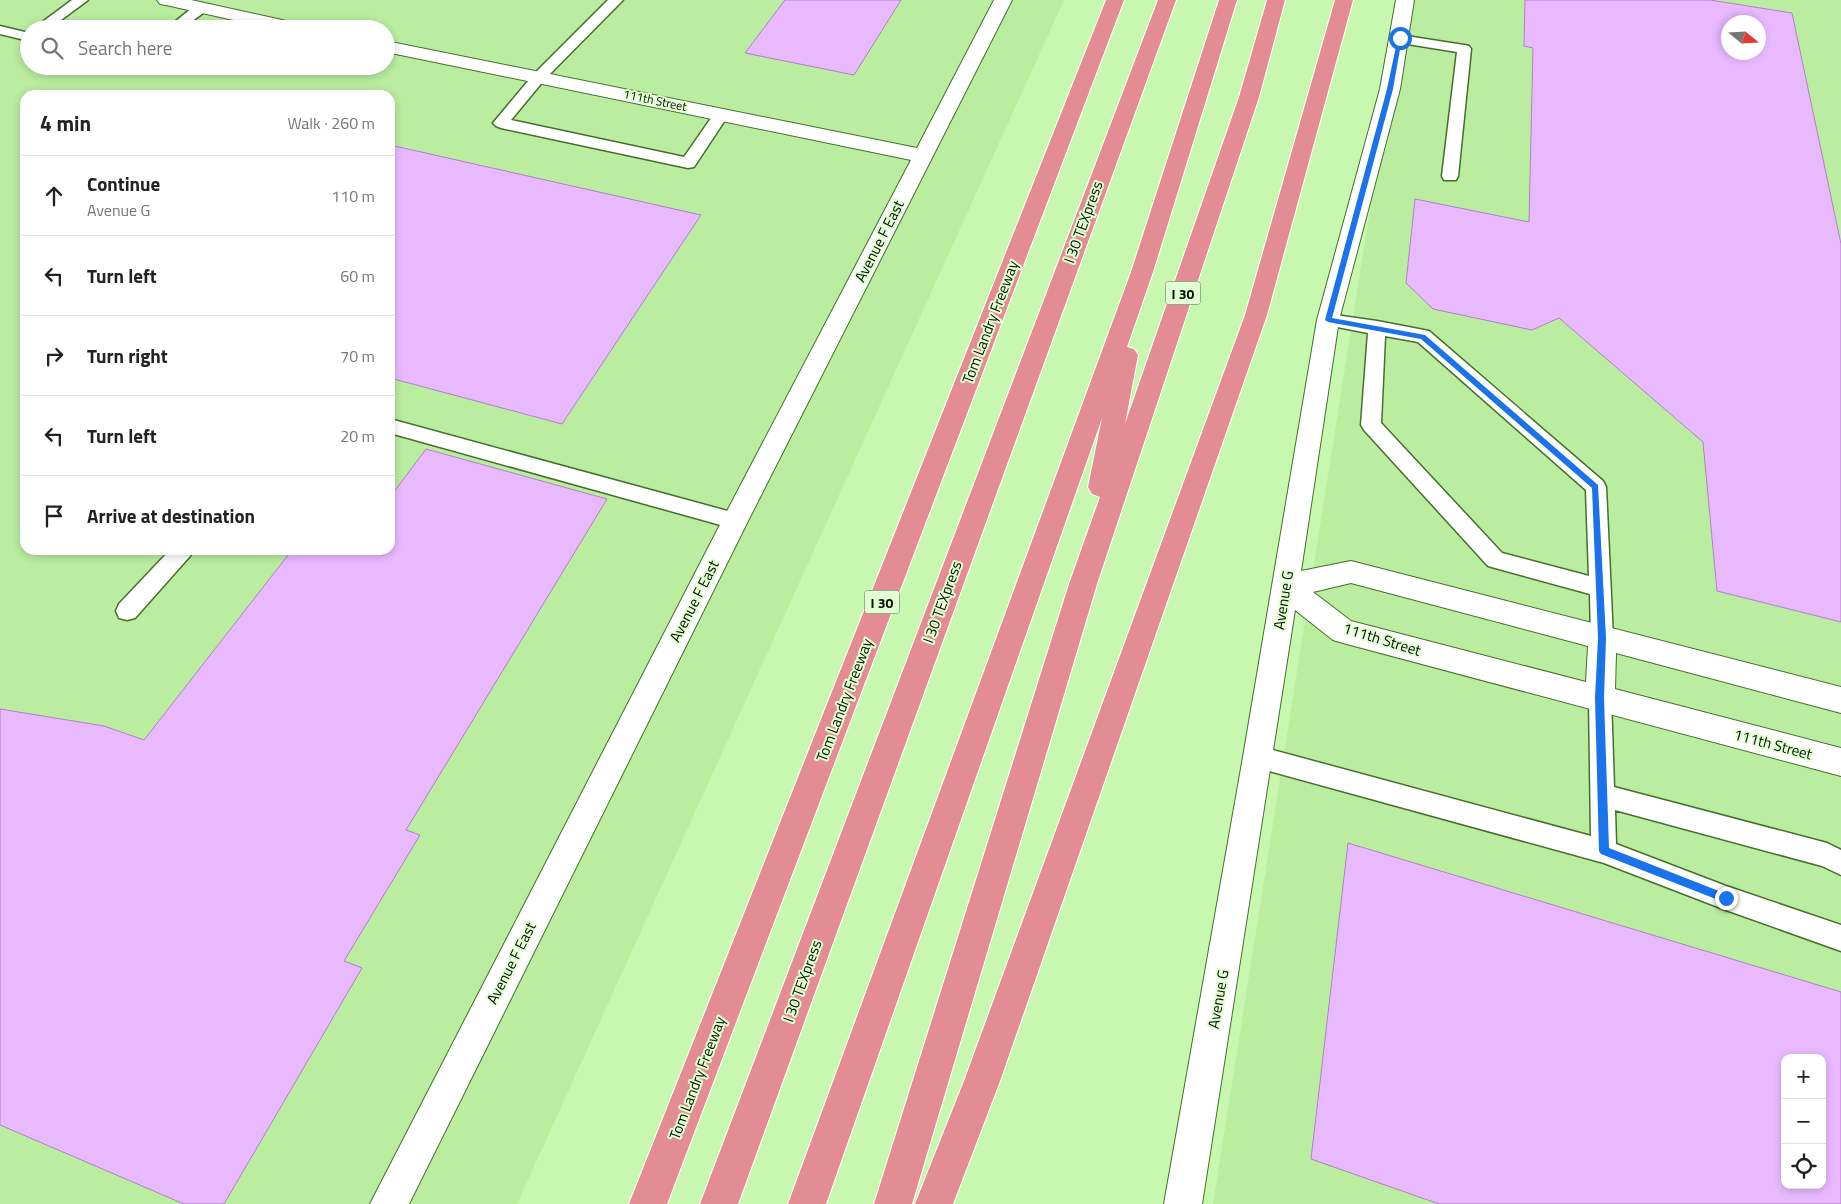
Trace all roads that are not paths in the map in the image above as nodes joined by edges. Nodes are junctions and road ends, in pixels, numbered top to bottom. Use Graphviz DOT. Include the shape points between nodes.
graph roads {
  1 [pos="81,0"];
  2 [pos="166,0"];
  3 [pos="616,0"];
  4 [pos="1003,0"];
  5 [pos="1115,0"];
  6 [pos="1167,0"];
  7 [pos="1228,0"];
  8 [pos="1276,0"];
  9 [pos="1344,0"];
  10 [pos="1405,0"];
  11 [pos="202,7"];
  12 [pos="53,20"];
  13 [pos="185,20"];
  14 [pos="260,20"];
  15 [pos="0,30"];
  16 [pos="20,34"];
  17 [pos="1400,38"];
  18 [pos="395,48"];
  19 [pos="540,77"];
  20 [pos="722,114"];
  21 [pos="924,156"];
  22 [pos="1450,176"];
  23 [pos="1142,272"];
  24 [pos="1328,320"];
  25 [pos="1377,327"];
  26 [pos="395,427"];
  27 [pos="734,521"];
  28 [pos="178,555"];
  29 [pos="1083,584"];
  30 [pos="1286,586"];
  31 [pos="1600,588"];
  32 [pos="127,612"];
  33 [pos="1602,638"];
  34 [pos="1600,698"];
  35 [pos="1841,700"];
  36 [pos="1258,756"];
  37 [pos="1841,762"];
  38 [pos="1603,795"];
  39 [pos="1604,851"];
  40 [pos="1841,863"];
  41 [pos="1841,938"];
  42 [pos="389,1204"];
  43 [pos="648,1204"];
  44 [pos="719,1204"];
  45 [pos="807,1204"];
  46 [pos="893,1204"];
  47 [pos="934,1204"];
  48 [pos="1183,1204"];
  1 -- 12 [label="lane"];
  2 -- 11 [label="street"];
  3 -- 19 [label="lane"];
  4 -- 21 [label="street, Avenue F East"];
  5 -- 43 [label="highway, Tom Landry Freeway / I 30"];
  6 -- 44 [label="highway, I 30 TEXpress"];
  7 -- 23 [label="highway"];
  8 -- 29 [label="highway, I 30" via="1249,97"];
  9 -- 47 [label="highway" via="1256,315 982,1081"];
  10 -- 17 [label="street, Avenue G"];
  11 -- 13 [label="lane"];
  11 -- 14 [label="street"];
  15 -- 16 [label="lane"];
  17 -- 22 [label="lane" via="1464,49"];
  17 -- 24 [label="street, Avenue G" via="1390,89"];
  18 -- 19 [label="street, 111th Street"];
  19 -- 20 [label="street, 111th Street"];
  19 -- 20 [label="lane" via="501,123 688,164"];
  20 -- 21 [label="street, 111th Street"];
  21 -- 27 [label="street, Avenue F East"];
  23 -- 29 [label="highway"];
  23 -- 45 [label="highway"];
  24 -- 25 [label="lane"];
  24 -- 30 [label="street, Avenue G"];
  25 -- 31 [label="lane" via="1423,336 1596,487"];
  25 -- 31 [label="lane" via="1371,424 1495,560"];
  26 -- 27 [label="lane"];
  27 -- 42 [label="street, Avenue F East"];
  28 -- 32 [label="lane"];
  29 -- 46 [label="highway, I 30"];
  30 -- 33 [label="street" via="1351,572"];
  30 -- 34 [label="street, 111th Street" via="1343,631"];
  30 -- 36 [label="street, Avenue G"];
  31 -- 33 [label="lane"];
  33 -- 34 [label="street"];
  33 -- 35 [label="street"];
  34 -- 37 [label="street, 111th Street"];
  34 -- 38 [label="lane"];
  36 -- 39 [label="lane"];
  36 -- 48 [label="street, Avenue G"];
  38 -- 39 [label="lane"];
  38 -- 40 [label="lane" via="1827,855"];
  39 -- 41 [label="lane"];
}
